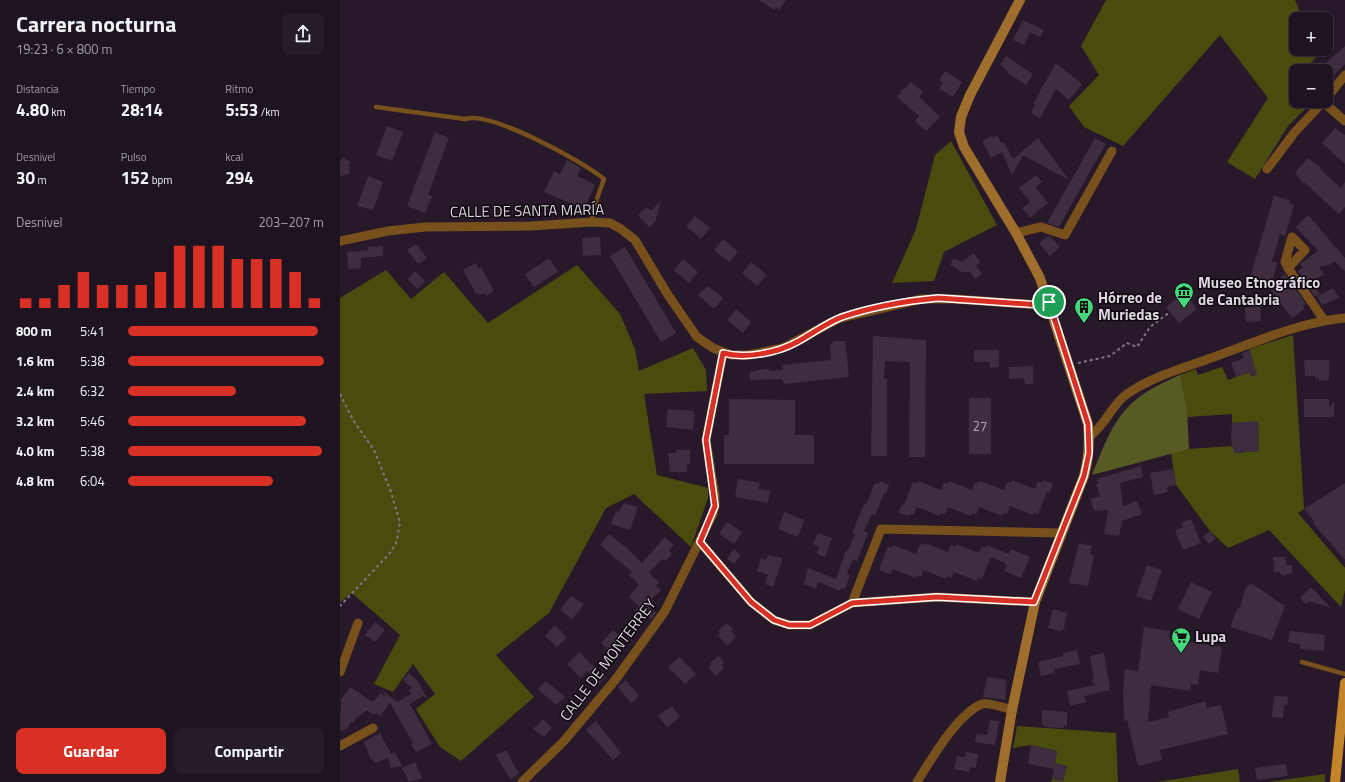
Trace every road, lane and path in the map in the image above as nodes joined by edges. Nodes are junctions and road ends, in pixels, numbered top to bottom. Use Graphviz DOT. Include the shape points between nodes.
graph roads {
  1 [pos="1020,0"];
  2 [pos="1345,76"];
  3 [pos="1333,90"];
  4 [pos="376,107"];
  5 [pos="1317,108"];
  6 [pos="1331,108"];
  7 [pos="1345,121"];
  8 [pos="1112,151"];
  9 [pos="1267,169"];
  10 [pos="592,222"];
  11 [pos="1016,233"];
  12 [pos="340,241"];
  13 [pos="1288,268"];
  14 [pos="1049,302"];
  15 [pos="1170,312"];
  16 [pos="1345,318"];
  17 [pos="1324,320"];
  18 [pos="723,353"];
  19 [pos="1069,366"];
  20 [pos="340,394"];
  21 [pos="1089,437"];
  22 [pos="1061,533"];
  23 [pos="700,542"];
  24 [pos="1034,602"];
  25 [pos="852,603"];
  26 [pos="340,606"];
  27 [pos="358,623"];
  28 [pos="1302,662"];
  29 [pos="340,672"];
  30 [pos="1345,674"];
  31 [pos="1345,683"];
  32 [pos="1012,710"];
  33 [pos="373,728"];
  34 [pos="340,746"];
  35 [pos="522,782"];
  36 [pos="917,782"];
  37 [pos="1000,782"];
  38 [pos="1335,782"];
  1 -- 11 [label="street" via="970,95 961,117 959,132 964,147"];
  2 -- 3 [label="street"];
  4 -- 10 [label="lane" via="465,119 472,117 518,132 578,160 604,179 594,207"];
  5 -- 9 [label="street" via="1294,133"];
  6 -- 7 [label="street"];
  8 -- 11 [label="street" via="1064,235 1041,227"];
  10 -- 12 [label="street, CALLE DE SANTA MARÍA" via="530,226 425,227 388,231"];
  10 -- 18 [label="street, CALLE DE SANTA MARÍA" via="610,224 635,240 668,296 697,337"];
  11 -- 14 [label="street" via="1040,278"];
  13 -- 17 [label="street"];
  14 -- 18 [label="street, CALLE DE SANTA MARÍA" via="1040,305 955,298 922,299 840,318 783,348 741,356"];
  14 -- 19 [label="street"];
  15 -- 19 [label="path" via="1150,327 1138,347 1127,343 1110,356"];
  16 -- 17 [label="street"];
  17 -- 21 [label="street" via="1149,380 1124,396 1100,430"];
  18 -- 23 [label="street, CALLE DE MONTERREY" via="706,440 715,506"];
  19 -- 21 [label="street" via="1088,424"];
  20 -- 26 [label="path" via="353,420 374,450 400,523 396,543 390,553"];
  21 -- 22 [label="street" via="1087,464"];
  22 -- 24 [label="street"];
  22 -- 25 [label="street" via="881,529"];
  23 -- 25 [label="street" via="751,602 784,624 810,625"];
  23 -- 35 [label="street, CALLE DE MONTERREY" via="665,610 616,678 562,744"];
  24 -- 25 [label="street" via="937,597"];
  24 -- 32 [label="street"];
  27 -- 29 [label="street"];
  28 -- 30 [label="lane"];
  31 -- 38 [label="main road"];
  32 -- 36 [label="street" via="985,704 977,707 952,729"];
  32 -- 37 [label="street"];
  33 -- 34 [label="street"];
}
